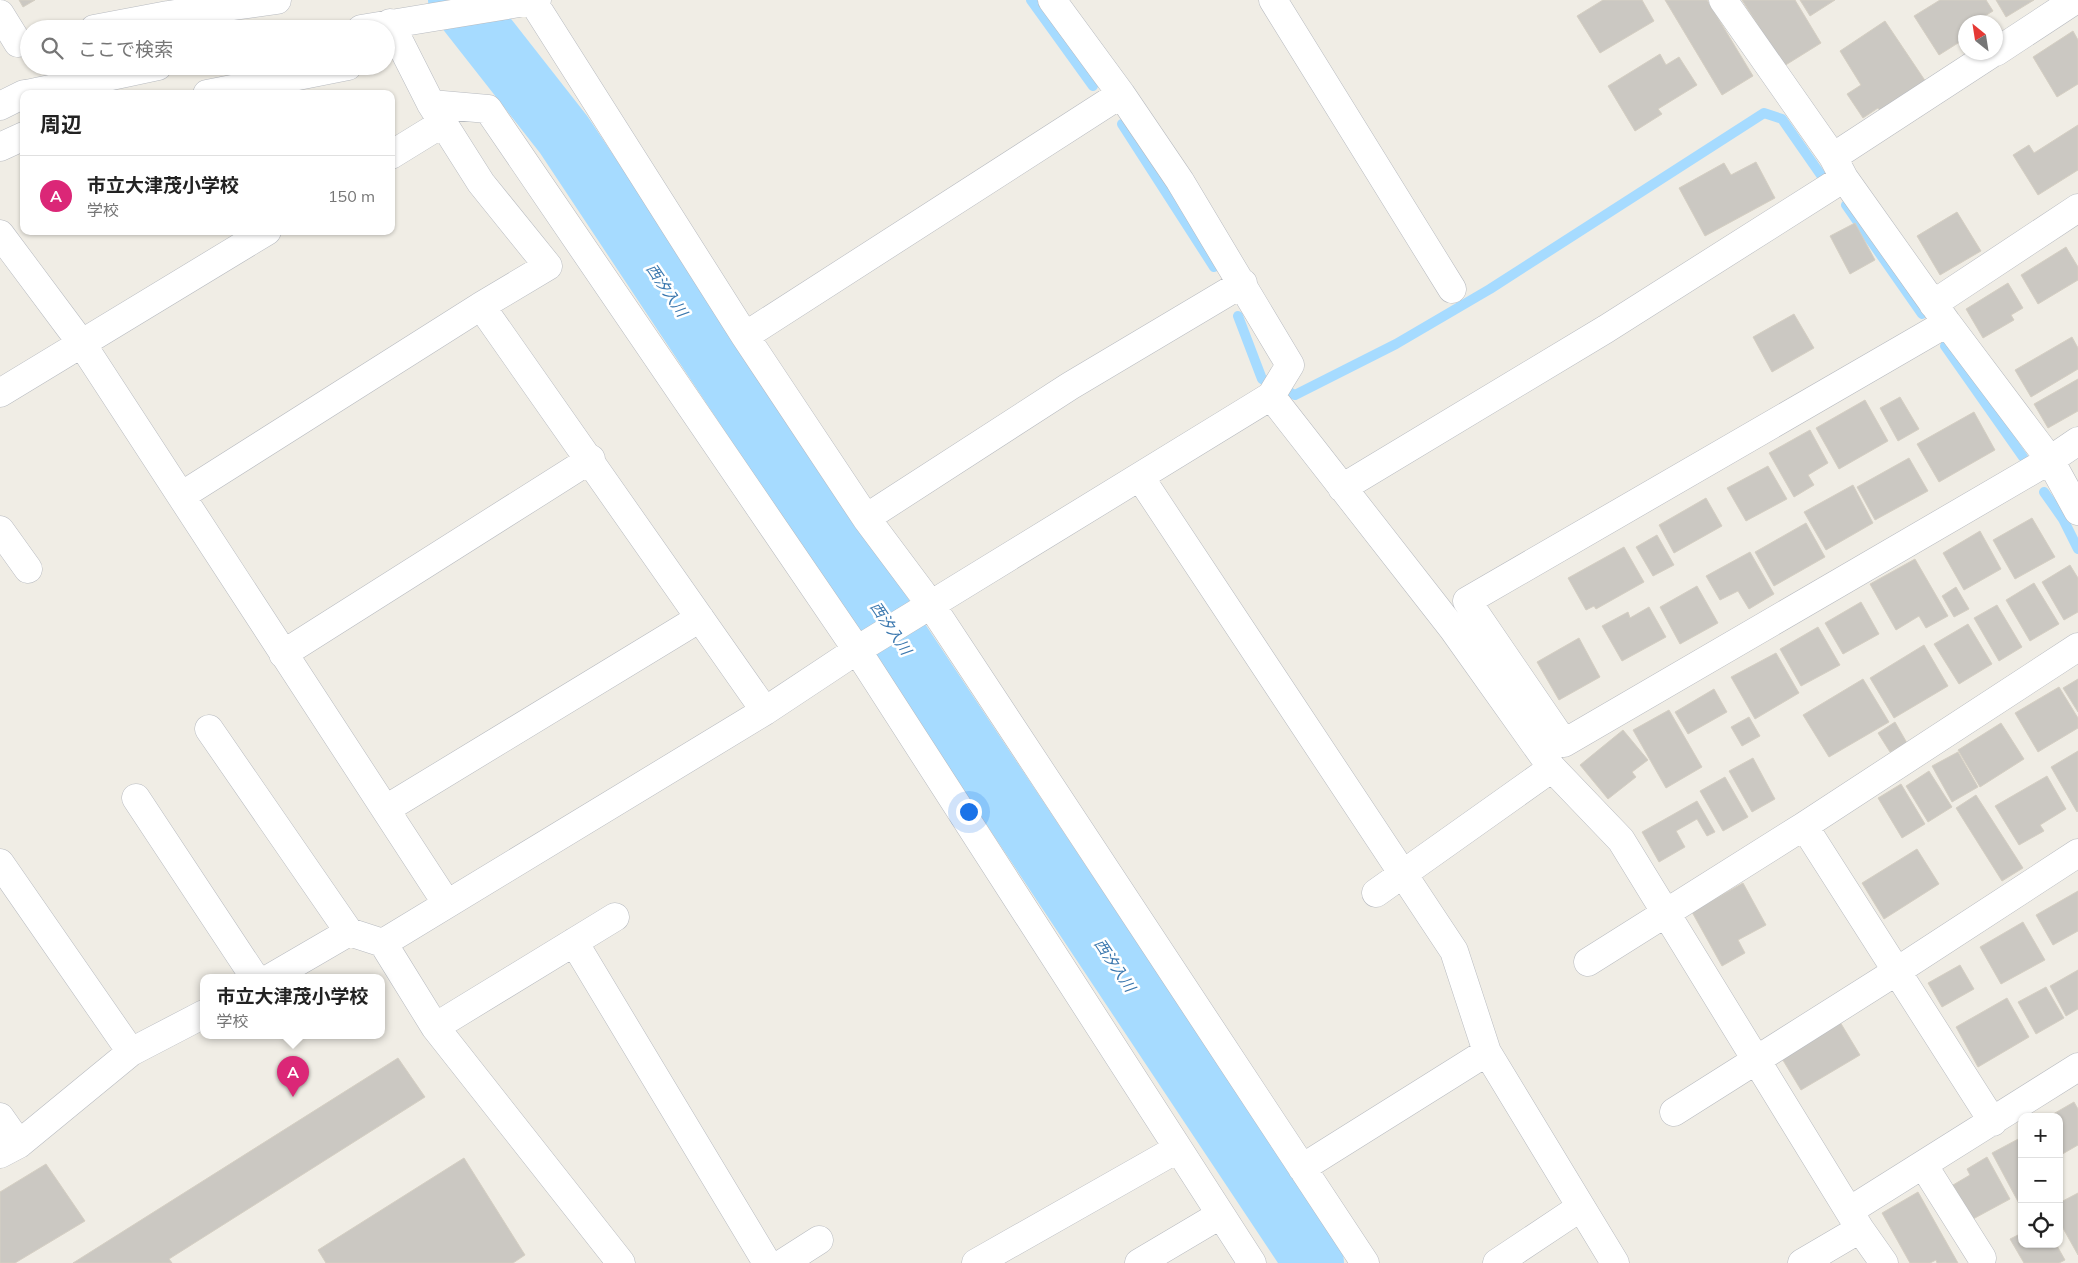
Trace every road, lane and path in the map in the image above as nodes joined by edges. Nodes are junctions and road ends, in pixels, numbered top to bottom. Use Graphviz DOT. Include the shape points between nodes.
graph roads {
  1 [pos="277,0"];
  2 [pos="533,0"];
  3 [pos="537,0"];
  4 [pos="1052,0"];
  5 [pos="1273,0"];
  6 [pos="1723,0"];
  7 [pos="2075,0"];
  8 [pos="164,8"];
  9 [pos="0,14"];
  10 [pos="124,20"];
  11 [pos="395,22"];
  12 [pos="16,45"];
  13 [pos="2003,47"];
  14 [pos="395,57"];
  15 [pos="1984,60"];
  16 [pos="115,75"];
  17 [pos="303,75"];
  18 [pos="44,90"];
  19 [pos="227,90"];
  20 [pos="1121,94"];
  21 [pos="20,96"];
  22 [pos="0,106"];
  23 [pos="437,114"];
  24 [pos="20,138"];
  25 [pos="0,147"];
  26 [pos="395,151"];
  27 [pos="1838,168"];
  28 [pos="2078,208"];
  29 [pos="0,234"];
  30 [pos="259,235"];
  31 [pos="1243,284"];
  32 [pos="1452,289"];
  33 [pos="482,306"];
  34 [pos="1940,313"];
  35 [pos="745,336"];
  36 [pos="82,344"];
  37 [pos="0,393"];
  38 [pos="1271,396"];
  39 [pos="2078,441"];
  40 [pos="591,459"];
  41 [pos="2050,460"];
  42 [pos="1140,477"];
  43 [pos="1342,488"];
  44 [pos="181,496"];
  45 [pos="2078,511"];
  46 [pos="866,518"];
  47 [pos="0,530"];
  48 [pos="28,569"];
  49 [pos="931,605"];
  50 [pos="700,618"];
  51 [pos="2078,647"];
  52 [pos="857,650"];
  53 [pos="283,654"];
  54 [pos="765,711"];
  55 [pos="209,729"];
  56 [pos="1552,768"];
  57 [pos="136,798"];
  58 [pos="386,809"];
  59 [pos="1804,826"];
  60 [pos="2078,853"];
  61 [pos="0,863"];
  62 [pos="1402,875"];
  63 [pos="1376,894"];
  64 [pos="447,904"];
  65 [pos="1665,914"];
  66 [pos="615,917"];
  67 [pos="349,932"];
  68 [pos="383,942"];
  69 [pos="574,942"];
  70 [pos="1588,962"];
  71 [pos="1897,971"];
  72 [pos="252,974"];
  73 [pos="277,974"];
  74 [pos="200,1016"];
  75 [pos="435,1027"];
  76 [pos="131,1052"];
  77 [pos="1487,1052"];
  78 [pos="1757,1061"];
  79 [pos="2078,1067"];
  80 [pos="1674,1112"];
  81 [pos="0,1117"];
  82 [pos="1993,1122"];
  83 [pos="1177,1149"];
  84 [pos="10,1150"];
  85 [pos="1924,1166"];
  86 [pos="1302,1168"];
  87 [pos="1581,1207"];
  88 [pos="1220,1215"];
  89 [pos="1855,1220"];
  90 [pos="820,1240"];
  91 [pos="1982,1258"];
  92 [pos="621,1263"];
  93 [pos="767,1263"];
  94 [pos="783,1263"];
  95 [pos="976,1263"];
  96 [pos="1139,1263"];
  97 [pos="1252,1263"];
  98 [pos="1365,1263"];
  99 [pos="1497,1263"];
  100 [pos="1615,1263"];
  101 [pos="1802,1263"];
  102 [pos="1884,1263"];
  1 -- 8 [label="street"];
  2 -- 3 [label="street"];
  2 -- 11 [label="street"];
  2 -- 35 [label="street"];
  4 -- 20 [label="street"];
  5 -- 32 [label="street"];
  6 -- 27 [label="street"];
  7 -- 13 [label="street"];
  8 -- 10 [label="street"];
  9 -- 12 [label="street"];
  14 -- 23 [label="street"];
  15 -- 27 [label="street"];
  16 -- 18 [label="street"];
  17 -- 19 [label="street"];
  20 -- 31 [label="street" via="1180,181"];
  20 -- 35 [label="street"];
  21 -- 22 [label="street"];
  23 -- 26 [label="street"];
  23 -- 33 [label="street" via="481,183 548,266"];
  23 -- 52 [label="street" via="488,109"];
  24 -- 25 [label="street"];
  27 -- 34 [label="street"];
  27 -- 43 [label="street" via="1606,329"];
  28 -- 34 [label="street"];
  29 -- 36 [label="street"];
  30 -- 36 [label="street"];
  31 -- 38 [label="street" via="1290,365"];
  31 -- 46 [label="street" via="1070,386"];
  33 -- 40 [label="street"];
  33 -- 44 [label="street"];
  34 -- 41 [label="street"];
  34 -- 41 [label="street" via="1468,601 1564,743"];
  35 -- 46 [label="street"];
  36 -- 37 [label="street"];
  36 -- 44 [label="street"];
  38 -- 42 [label="street"];
  38 -- 43 [label="street"];
  39 -- 41 [label="street"];
  40 -- 50 [label="street"];
  40 -- 53 [label="street"];
  41 -- 45 [label="street"];
  42 -- 49 [label="street"];
  42 -- 62 [label="street"];
  43 -- 56 [label="street" via="1453,629"];
  44 -- 53 [label="street"];
  46 -- 49 [label="street"];
  47 -- 48 [label="street"];
  49 -- 52 [label="street"];
  49 -- 86 [label="street"];
  50 -- 54 [label="street"];
  50 -- 58 [label="street"];
  51 -- 59 [label="street"];
  52 -- 54 [label="street"];
  52 -- 83 [label="street"];
  53 -- 58 [label="street"];
  54 -- 64 [label="street"];
  55 -- 67 [label="street"];
  56 -- 62 [label="street"];
  56 -- 65 [label="street" via="1621,840"];
  57 -- 72 [label="street"];
  58 -- 64 [label="street"];
  59 -- 65 [label="street"];
  59 -- 71 [label="street"];
  60 -- 71 [label="street"];
  61 -- 76 [label="street"];
  62 -- 63 [label="street"];
  62 -- 77 [label="street" via="1454,951"];
  64 -- 68 [label="street"];
  65 -- 70 [label="street"];
  65 -- 78 [label="street"];
  66 -- 69 [label="street"];
  67 -- 68 [label="street"];
  67 -- 73 [label="street"];
  68 -- 75 [label="street"];
  69 -- 75 [label="street"];
  69 -- 93 [label="street"];
  71 -- 78 [label="street"];
  71 -- 82 [label="street"];
  74 -- 76 [label="street"];
  75 -- 92 [label="street"];
  76 -- 84 [label="street"];
  77 -- 86 [label="street"];
  77 -- 87 [label="street"];
  78 -- 80 [label="street"];
  78 -- 89 [label="street"];
  79 -- 82 [label="street"];
  81 -- 84 [label="street"];
  82 -- 85 [label="street"];
  83 -- 88 [label="street"];
  83 -- 95 [label="street"];
  85 -- 89 [label="street"];
  85 -- 91 [label="street"];
  86 -- 98 [label="street"];
  87 -- 99 [label="street"];
  87 -- 100 [label="street"];
  88 -- 96 [label="street"];
  88 -- 97 [label="street"];
  89 -- 101 [label="street"];
  89 -- 102 [label="street"];
  90 -- 94 [label="street"];
}
